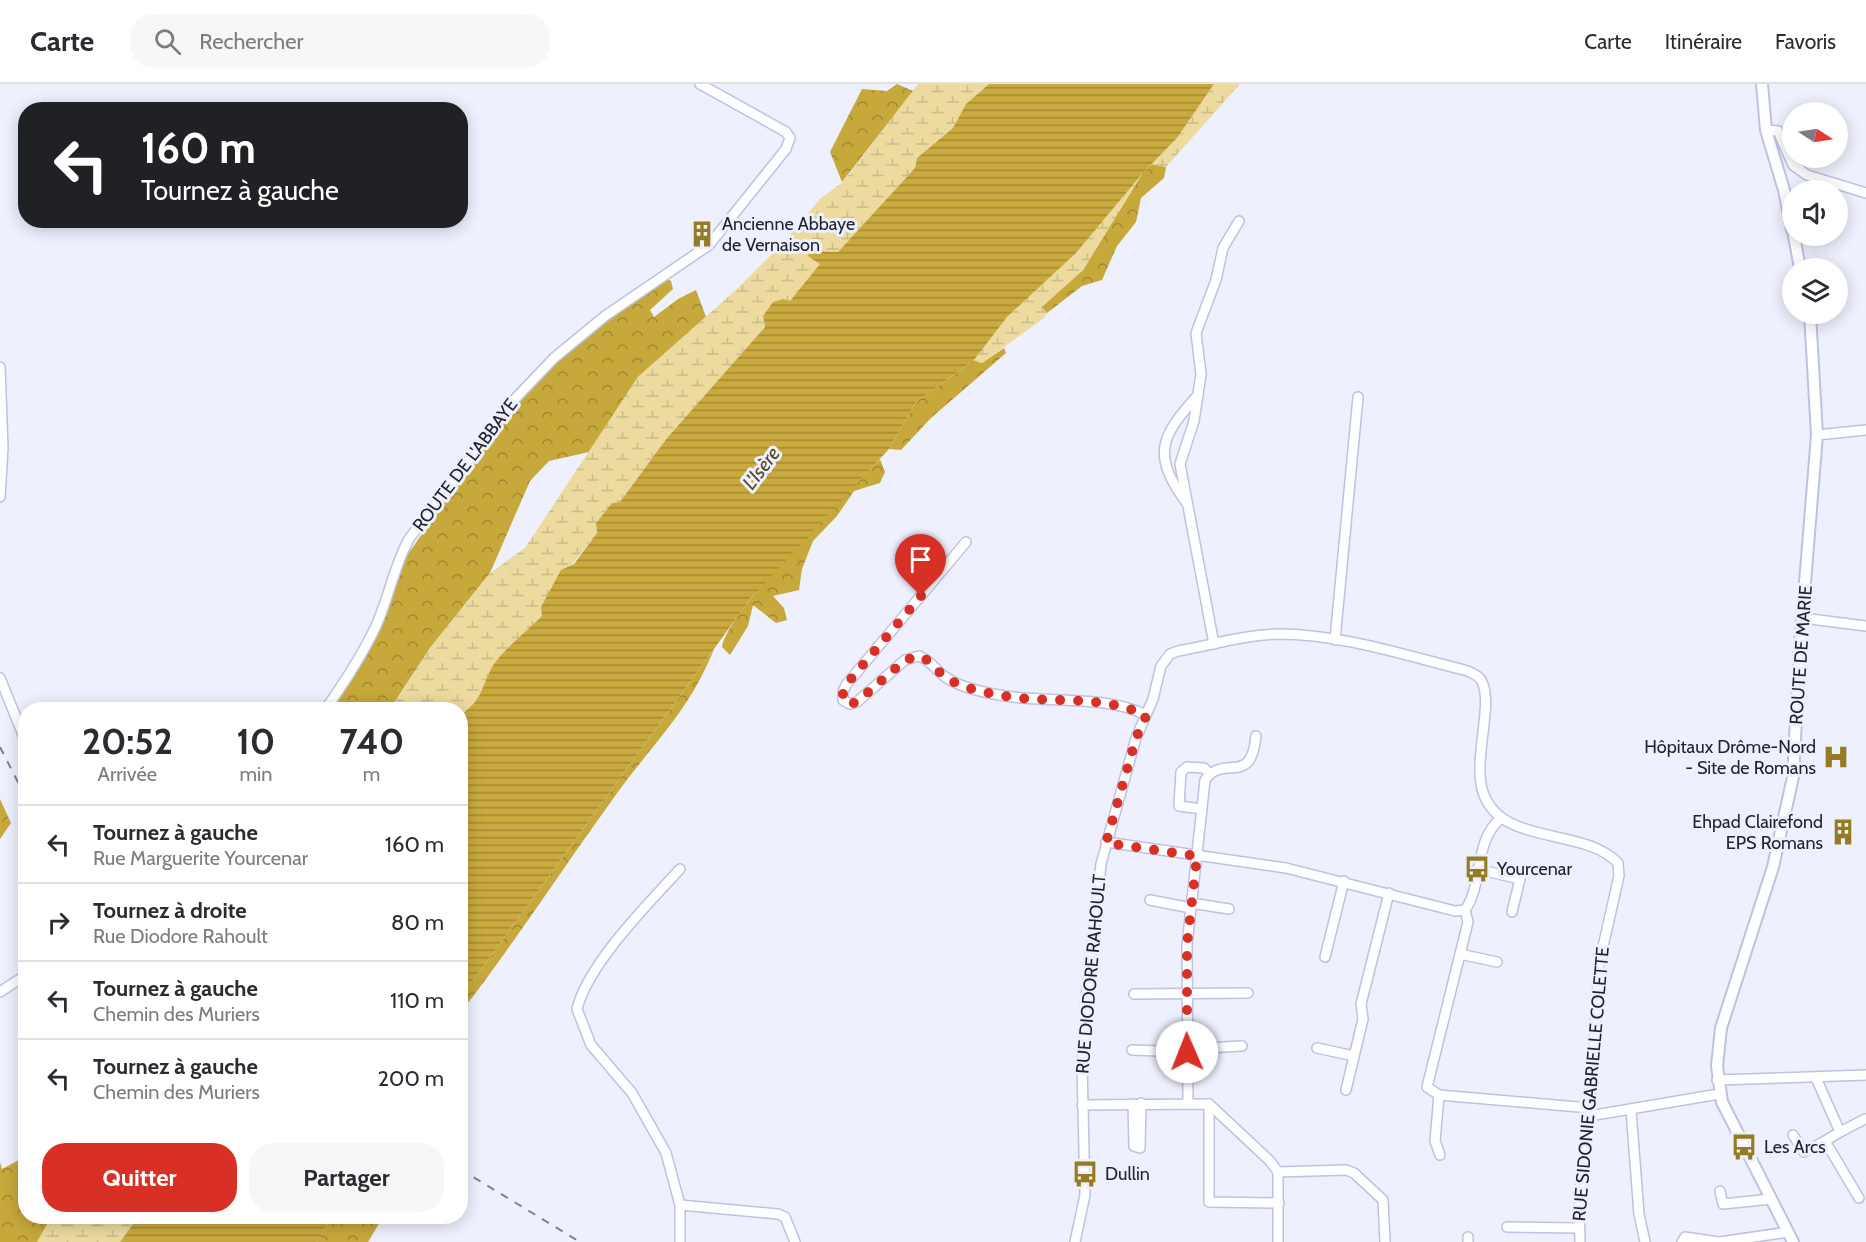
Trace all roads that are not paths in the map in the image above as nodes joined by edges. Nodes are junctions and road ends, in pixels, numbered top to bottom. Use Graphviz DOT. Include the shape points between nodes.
graph roads {
  1 [pos="700,84"];
  2 [pos="1762,84"];
  3 [pos="1766,130"];
  4 [pos="1782,183"];
  5 [pos="1866,193"];
  6 [pos="1239,221"];
  7 [pos="1811,324"];
  8 [pos="0,367"];
  9 [pos="1198,395"];
  10 [pos="1358,397"];
  11 [pos="1866,430"];
  12 [pos="1817,435"];
  13 [pos="0,497"];
  14 [pos="1189,507"];
  15 [pos="966,542"];
  16 [pos="1803,618"];
  17 [pos="1866,626"];
  18 [pos="1335,640"];
  19 [pos="1214,644"];
  20 [pos="0,678"];
  21 [pos="330,702"];
  22 [pos="1146,716"];
  23 [pos="18,722"];
  24 [pos="1256,736"];
  25 [pos="1209,773"];
  26 [pos="1202,809"];
  27 [pos="1501,818"];
  28 [pos="1106,843"];
  29 [pos="1197,856"];
  30 [pos="680,869"];
  31 [pos="1478,869"];
  32 [pos="1344,881"];
  33 [pos="1389,893"];
  34 [pos="1150,900"];
  35 [pos="1191,905"];
  36 [pos="1229,909"];
  37 [pos="1465,910"];
  38 [pos="1512,912"];
  39 [pos="1460,954"];
  40 [pos="1325,957"];
  41 [pos="1497,962"];
  42 [pos="18,980"];
  43 [pos="0,992"];
  44 [pos="1186,993"];
  45 [pos="1248,993"];
  46 [pos="1134,994"];
  47 [pos="1242,1046"];
  48 [pos="1317,1048"];
  49 [pos="1132,1050"];
  50 [pos="1187,1050"];
  51 [pos="1354,1056"];
  52 [pos="1866,1075"];
  53 [pos="1816,1078"];
  54 [pos="1718,1080"];
  55 [pos="1346,1090"];
  56 [pos="1719,1094"];
  57 [pos="1439,1095"];
  58 [pos="1188,1102"];
  59 [pos="1209,1104"];
  60 [pos="1082,1105"];
  61 [pos="1631,1110"];
  62 [pos="1590,1112"];
  63 [pos="1865,1119"];
  64 [pos="1840,1132"];
  65 [pos="1793,1135"];
  66 [pos="1825,1142"];
  67 [pos="1440,1155"];
  68 [pos="1278,1172"];
  69 [pos="1720,1191"];
  70 [pos="1859,1198"];
  71 [pos="1772,1199"];
  72 [pos="1279,1203"];
  73 [pos="680,1205"];
  74 [pos="1507,1227"];
  75 [pos="1578,1228"];
  76 [pos="1788,1232"];
  77 [pos="680,1242"];
  78 [pos="795,1242"];
  79 [pos="1075,1242"];
  80 [pos="1278,1242"];
  81 [pos="1385,1242"];
  82 [pos="1580,1242"];
  83 [pos="1645,1242"];
  84 [pos="1682,1242"];
  85 [pos="1719,1242"];
  86 [pos="1793,1242"];
  1 -- 21 [label="street, ROUTE DE L'ABBAYE" via="786,132 790,138 786,148 714,241 604,316 554,358 488,431 401,553 377,624"];
  2 -- 3 [label="street"];
  3 -- 4 [label="street"];
  3 -- 5 [label="street" via="1778,131 1793,165 1808,175"];
  6 -- 9 [label="street" via="1223,248 1216,280 1196,333 1201,374"];
  7 -- 12 [label="street, ROUTE DE MARIE"];
  8 -- 13 [label="street"];
  9 -- 14 [label="street" via="1180,464"];
  9 -- 14 [label="street" via="1166,436 1165,464"];
  10 -- 18 [label="street"];
  11 -- 12 [label="street"];
  12 -- 16 [label="street, ROUTE DE MARIE"];
  14 -- 19 [label="street"];
  15 -- 22 [label="street" via="846,685 843,700 857,702 905,660 919,656 945,676 967,686 1006,696 1114,705"];
  16 -- 17 [label="street"];
  16 -- 54 [label="street, ROUTE DE MARIE" via="1790,801 1721,1028"];
  18 -- 19 [label="street" via="1279,634"];
  18 -- 27 [label="street" via="1468,671 1482,681 1485,698 1479,774 1484,795"];
  19 -- 22 [label="street, RUE DIODORE RAHOULT" via="1170,654 1161,666"];
  20 -- 23 [label="street"];
  22 -- 28 [label="street, RUE DIODORE RAHOULT"];
  24 -- 25 [label="street" via="1252,759 1246,764"];
  25 -- 26 [label="street"];
  25 -- 26 [label="street" via="1204,768 1187,767 1181,772 1179,806"];
  26 -- 29 [label="street"];
  27 -- 31 [label="street" via="1484,842"];
  27 -- 62 [label="street, RUE SIDONIE GABRIELLE COLETTE" via="1518,827 1568,839 1618,863 1619,876 1599,964"];
  28 -- 29 [label="street"];
  28 -- 60 [label="street, RUE DIODORE RAHOULT" via="1086,999"];
  29 -- 32 [label="street" via="1269,865"];
  29 -- 35 [label="street"];
  30 -- 73 [label="street" via="608,954 586,984 577,1009 591,1045 632,1093 660,1140"];
  31 -- 37 [label="street" via="1472,899"];
  31 -- 38 [label="street" via="1520,879"];
  32 -- 33 [label="street"];
  32 -- 40 [label="street"];
  33 -- 37 [label="street" via="1455,911"];
  33 -- 51 [label="street" via="1361,1004 1363,1019"];
  34 -- 35 [label="street"];
  35 -- 36 [label="street"];
  35 -- 44 [label="street"];
  37 -- 39 [label="street" via="1468,922"];
  39 -- 41 [label="street"];
  39 -- 57 [label="street" via="1427,1087"];
  42 -- 43 [label="street"];
  44 -- 45 [label="street"];
  44 -- 46 [label="street"];
  44 -- 50 [label="street"];
  47 -- 50 [label="street"];
  48 -- 51 [label="street"];
  49 -- 50 [label="street"];
  50 -- 58 [label="street"];
  51 -- 55 [label="street"];
  52 -- 53 [label="street"];
  53 -- 54 [label="street"];
  53 -- 64 [label="street"];
  54 -- 56 [label="street, ROUTE DE MARIE"];
  56 -- 61 [label="street"];
  56 -- 71 [label="street"];
  57 -- 62 [label="street"];
  57 -- 67 [label="street" via="1435,1141"];
  58 -- 59 [label="street"];
  58 -- 60 [label="street"];
  59 -- 68 [label="street"];
  59 -- 72 [label="street" via="1209,1202"];
  60 -- 79 [label="street, RUE DIODORE RAHOULT" via="1085,1195"];
  61 -- 62 [label="street"];
  61 -- 83 [label="street" via="1639,1214"];
  62 -- 75 [label="street, RUE SIDONIE GABRIELLE COLETTE"];
  63 -- 64 [label="street"];
  64 -- 66 [label="street"];
  65 -- 66 [label="street" via="1804,1152"];
  66 -- 70 [label="street"];
  68 -- 72 [label="street"];
  68 -- 81 [label="street" via="1354,1173 1383,1200"];
  69 -- 71 [label="street" via="1723,1204"];
  71 -- 76 [label="street"];
  72 -- 80 [label="street"];
  73 -- 77 [label="street"];
  73 -- 78 [label="street" via="778,1214 785,1217"];
  74 -- 75 [label="street"];
  75 -- 82 [label="street, RUE SIDONIE GABRIELLE COLETTE"];
  76 -- 85 [label="street"];
  76 -- 86 [label="street"];
  84 -- 85 [label="street" via="1685,1237"];
}
